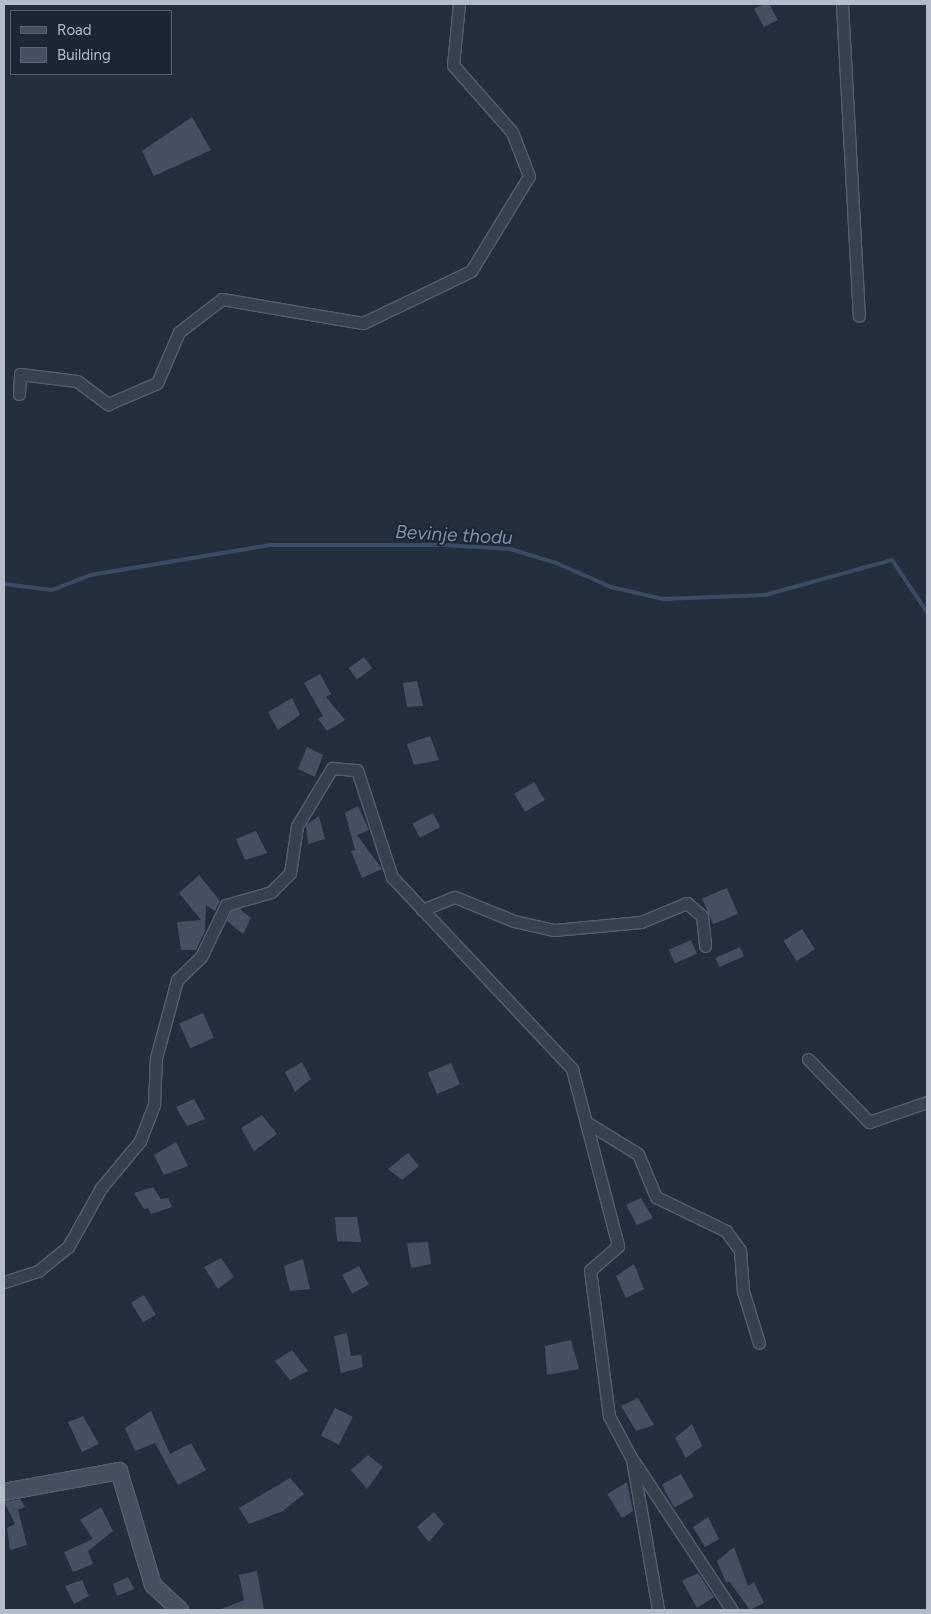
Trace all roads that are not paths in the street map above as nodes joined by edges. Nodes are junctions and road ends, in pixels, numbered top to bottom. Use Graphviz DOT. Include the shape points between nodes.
graph roads {
  1 [pos="459,4"];
  2 [pos="842,4"];
  3 [pos="858,316"];
  4 [pos="19,394"];
  5 [pos="422,910"];
  6 [pos="705,946"];
  7 [pos="808,1059"];
  8 [pos="927,1102"];
  9 [pos="586,1122"];
  10 [pos="4,1282"];
  11 [pos="759,1343"];
  12 [pos="632,1459"];
  13 [pos="4,1492"];
  14 [pos="180,1610"];
  15 [pos="658,1610"];
  16 [pos="732,1610"];
  1 -- 4 [label="street" via="453,64 512,132 529,176 471,271 363,323 222,299 179,332 157,383 108,404 77,381 20,374"];
  2 -- 3 [label="street"];
  5 -- 6 [label="street" via="456,897 514,921 554,930 641,922 687,903 702,916"];
  5 -- 9 [label="street" via="572,1069"];
  5 -- 10 [label="street" via="392,877 357,770 332,768 297,826 290,873 271,892 226,905 201,957 177,980 156,1058 154,1104 140,1141 101,1188 68,1247 38,1271"];
  7 -- 8 [label="street" via="869,1122"];
  9 -- 11 [label="street" via="638,1154 656,1197 726,1231 740,1250 743,1291"];
  9 -- 12 [label="street" via="618,1246 590,1270 609,1416"];
  12 -- 15 [label="street"];
  12 -- 16 [label="street"];
  13 -- 14 [label="main road" via="119,1471 153,1585"];
}
